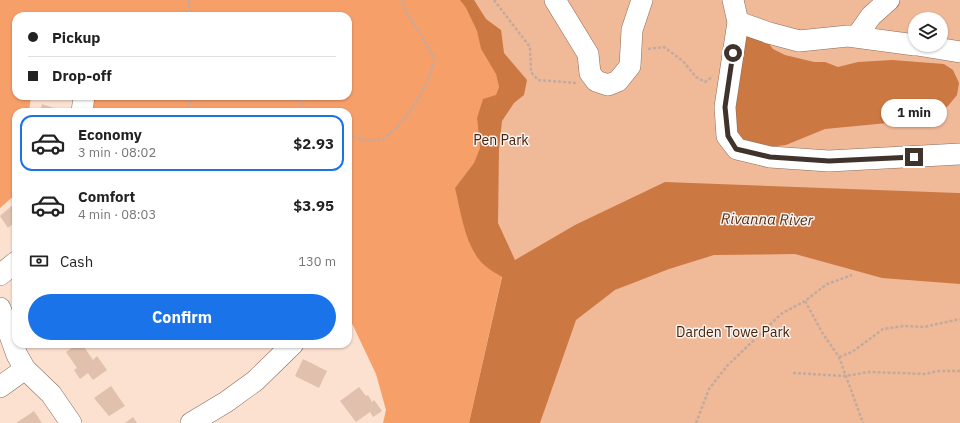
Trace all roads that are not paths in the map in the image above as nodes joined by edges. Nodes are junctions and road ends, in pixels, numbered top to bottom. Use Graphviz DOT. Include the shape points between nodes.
graph roads {
  1 [pos="555,0"];
  2 [pos="642,0"];
  3 [pos="733,0"];
  4 [pos="889,0"];
  5 [pos="738,22"];
  6 [pos="858,36"];
  7 [pos="908,44"];
  8 [pos="948,50"];
  9 [pos="960,52"];
  10 [pos="960,154"];
  11 [pos="12,266"];
  12 [pos="0,276"];
  13 [pos="0,308"];
  14 [pos="12,341"];
  15 [pos="14,348"];
  16 [pos="289,348"];
  17 [pos="25,369"];
  18 [pos="0,387"];
  19 [pos="71,423"];
  20 [pos="191,423"];
  1 -- 2 [label="street" via="588,54 590,73 596,81 608,85 618,81 630,66 632,30"];
  3 -- 5 [label="street"];
  4 -- 6 [label="street" via="872,16"];
  5 -- 6 [label="street" via="799,41"];
  5 -- 10 [label="street" via="725,107 728,136 736,149 770,157 829,161"];
  6 -- 7 [label="street"];
  8 -- 9 [label="street"];
  11 -- 12 [label="street"];
  13 -- 14 [label="street"];
  15 -- 17 [label="street"];
  16 -- 20 [label="street" via="255,381"];
  17 -- 18 [label="street"];
  17 -- 19 [label="street" via="51,394"];
}
